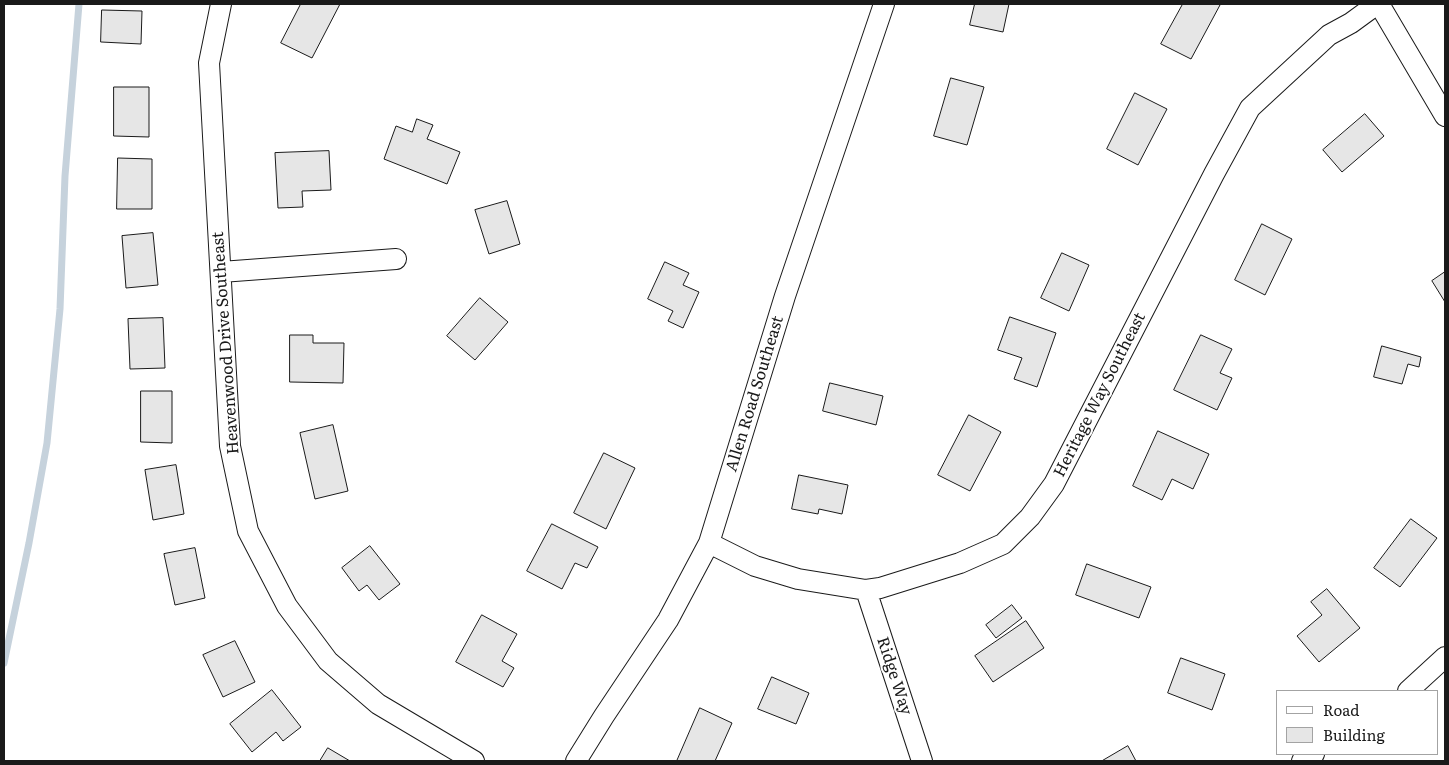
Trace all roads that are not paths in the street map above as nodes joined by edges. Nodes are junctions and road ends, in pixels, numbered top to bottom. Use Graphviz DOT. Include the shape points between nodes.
graph roads {
  1 [pos="221,4"];
  2 [pos="884,4"];
  3 [pos="1378,4"];
  4 [pos="1445,116"];
  5 [pos="396,259"];
  6 [pos="221,272"];
  7 [pos="709,544"];
  8 [pos="866,590"];
  9 [pos="1445,657"];
  10 [pos="1409,690"];
  11 [pos="474,761"];
  12 [pos="576,761"];
  13 [pos="922,761"];
  1 -- 6 [label="street, Heavenwood Drive Southeast" via="209,63"];
  2 -- 7 [label="street, Allen Road Southeast" via="785,296"];
  3 -- 4 [label="street"];
  3 -- 8 [label="street, Heritage Way Southeast" via="1329,35 1250,108 1080,436 1054,484 1030,517 1003,544 969,559"];
  5 -- 6 [label="street"];
  6 -- 11 [label="street, Heavenwood Drive Southeast" via="230,446 248,530 288,606 328,661 378,704"];
  7 -- 8 [label="street, Heritage Way Southeast" via="755,566 798,579"];
  7 -- 12 [label="street, Allen Road Southeast" via="668,620"];
  8 -- 13 [label="street, Ridge Way"];
  9 -- 10 [label="street"];
}
